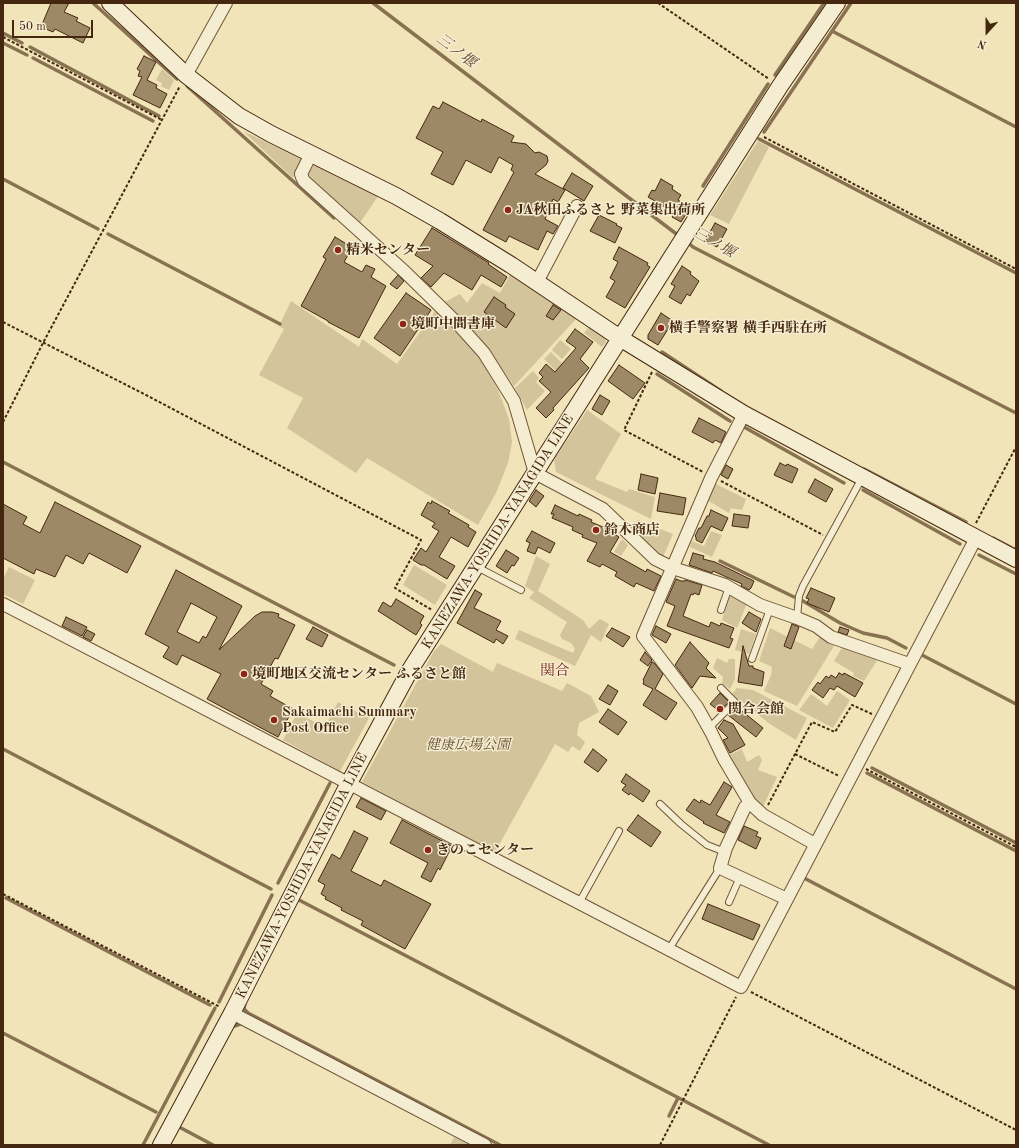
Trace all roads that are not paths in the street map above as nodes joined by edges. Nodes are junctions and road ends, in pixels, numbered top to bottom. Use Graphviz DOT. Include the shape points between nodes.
graph roads {
  1 [pos="110,3"];
  2 [pos="226,3"];
  3 [pos="837,3"];
  4 [pos="186,75"];
  5 [pos="311,154"];
  6 [pos="577,206"];
  7 [pos="537,282"];
  8 [pos="620,338"];
  9 [pos="744,414"];
  10 [pos="535,474"];
  11 [pos="863,478"];
  12 [pos="973,536"];
  13 [pos="1016,559"];
  14 [pos="475,566"];
  15 [pos="673,568"];
  16 [pos="729,587"];
  17 [pos="521,590"];
  18 [pos="3,604"];
  19 [pos="770,609"];
  20 [pos="721,610"];
  21 [pos="797,618"];
  22 [pos="752,659"];
  23 [pos="909,664"];
  24 [pos="721,688"];
  25 [pos="709,728"];
  26 [pos="349,783"];
  27 [pos="660,804"];
  28 [pos="750,804"];
  29 [pos="619,831"];
  30 [pos="815,844"];
  31 [pos="725,852"];
  32 [pos="720,868"];
  33 [pos="740,877"];
  34 [pos="787,899"];
  35 [pos="729,902"];
  36 [pos="579,903"];
  37 [pos="669,949"];
  38 [pos="232,1012"];
  39 [pos="161,1145"];
  40 [pos="485,1145"];
  1 -- 4 [label="main road"];
  2 -- 4 [label="street"];
  3 -- 8 [label="main road, KANEZAWA-YOSHIDA-YANAGIDA LINE" via="780,86"];
  4 -- 5 [label="main road" via="239,116"];
  5 -- 7 [label="main road" via="421,210"];
  5 -- 10 [label="street" via="302,174 304,181 404,272 484,353 514,401"];
  6 -- 7 [label="street"];
  7 -- 8 [label="main road"];
  8 -- 9 [label="main road"];
  8 -- 10 [label="main road, KANEZAWA-YOSHIDA-YANAGIDA LINE"];
  9 -- 11 [label="main road"];
  9 -- 15 [label="street" via="712,477"];
  10 -- 14 [label="main road, KANEZAWA-YOSHIDA-YANAGIDA LINE"];
  10 -- 15 [label="street" via="604,509 655,559"];
  11 -- 12 [label="main road"];
  11 -- 21 [label="lane" via="803,586 799,596"];
  12 -- 13 [label="main road"];
  12 -- 23 [label="street"];
  14 -- 17 [label="lane"];
  14 -- 26 [label="main road, KANEZAWA-YOSHIDA-YANAGIDA LINE" via="410,670"];
  15 -- 16 [label="street"];
  15 -- 25 [label="street" via="643,636 697,707"];
  16 -- 19 [label="street"];
  16 -- 20 [label="lane"];
  18 -- 26 [label="street"];
  19 -- 21 [label="street"];
  19 -- 22 [label="lane"];
  21 -- 23 [label="street" via="838,640"];
  23 -- 30 [label="street"];
  24 -- 25 [label="lane" via="735,702"];
  25 -- 28 [label="street"];
  26 -- 36 [label="street"];
  26 -- 38 [label="main road, KANEZAWA-YOSHIDA-YANAGIDA LINE"];
  27 -- 31 [label="lane" via="707,846"];
  28 -- 30 [label="street" via="763,815"];
  28 -- 31 [label="street" via="745,807"];
  29 -- 36 [label="lane"];
  30 -- 34 [label="street"];
  31 -- 32 [label="street"];
  32 -- 33 [label="street"];
  32 -- 37 [label="lane"];
  33 -- 34 [label="street"];
  33 -- 35 [label="lane"];
  34 -- 37 [label="street" via="741,987"];
  36 -- 37 [label="street"];
  38 -- 39 [label="main road, KANEZAWA-YOSHIDA-YANAGIDA LINE"];
  38 -- 40 [label="street"];
}
